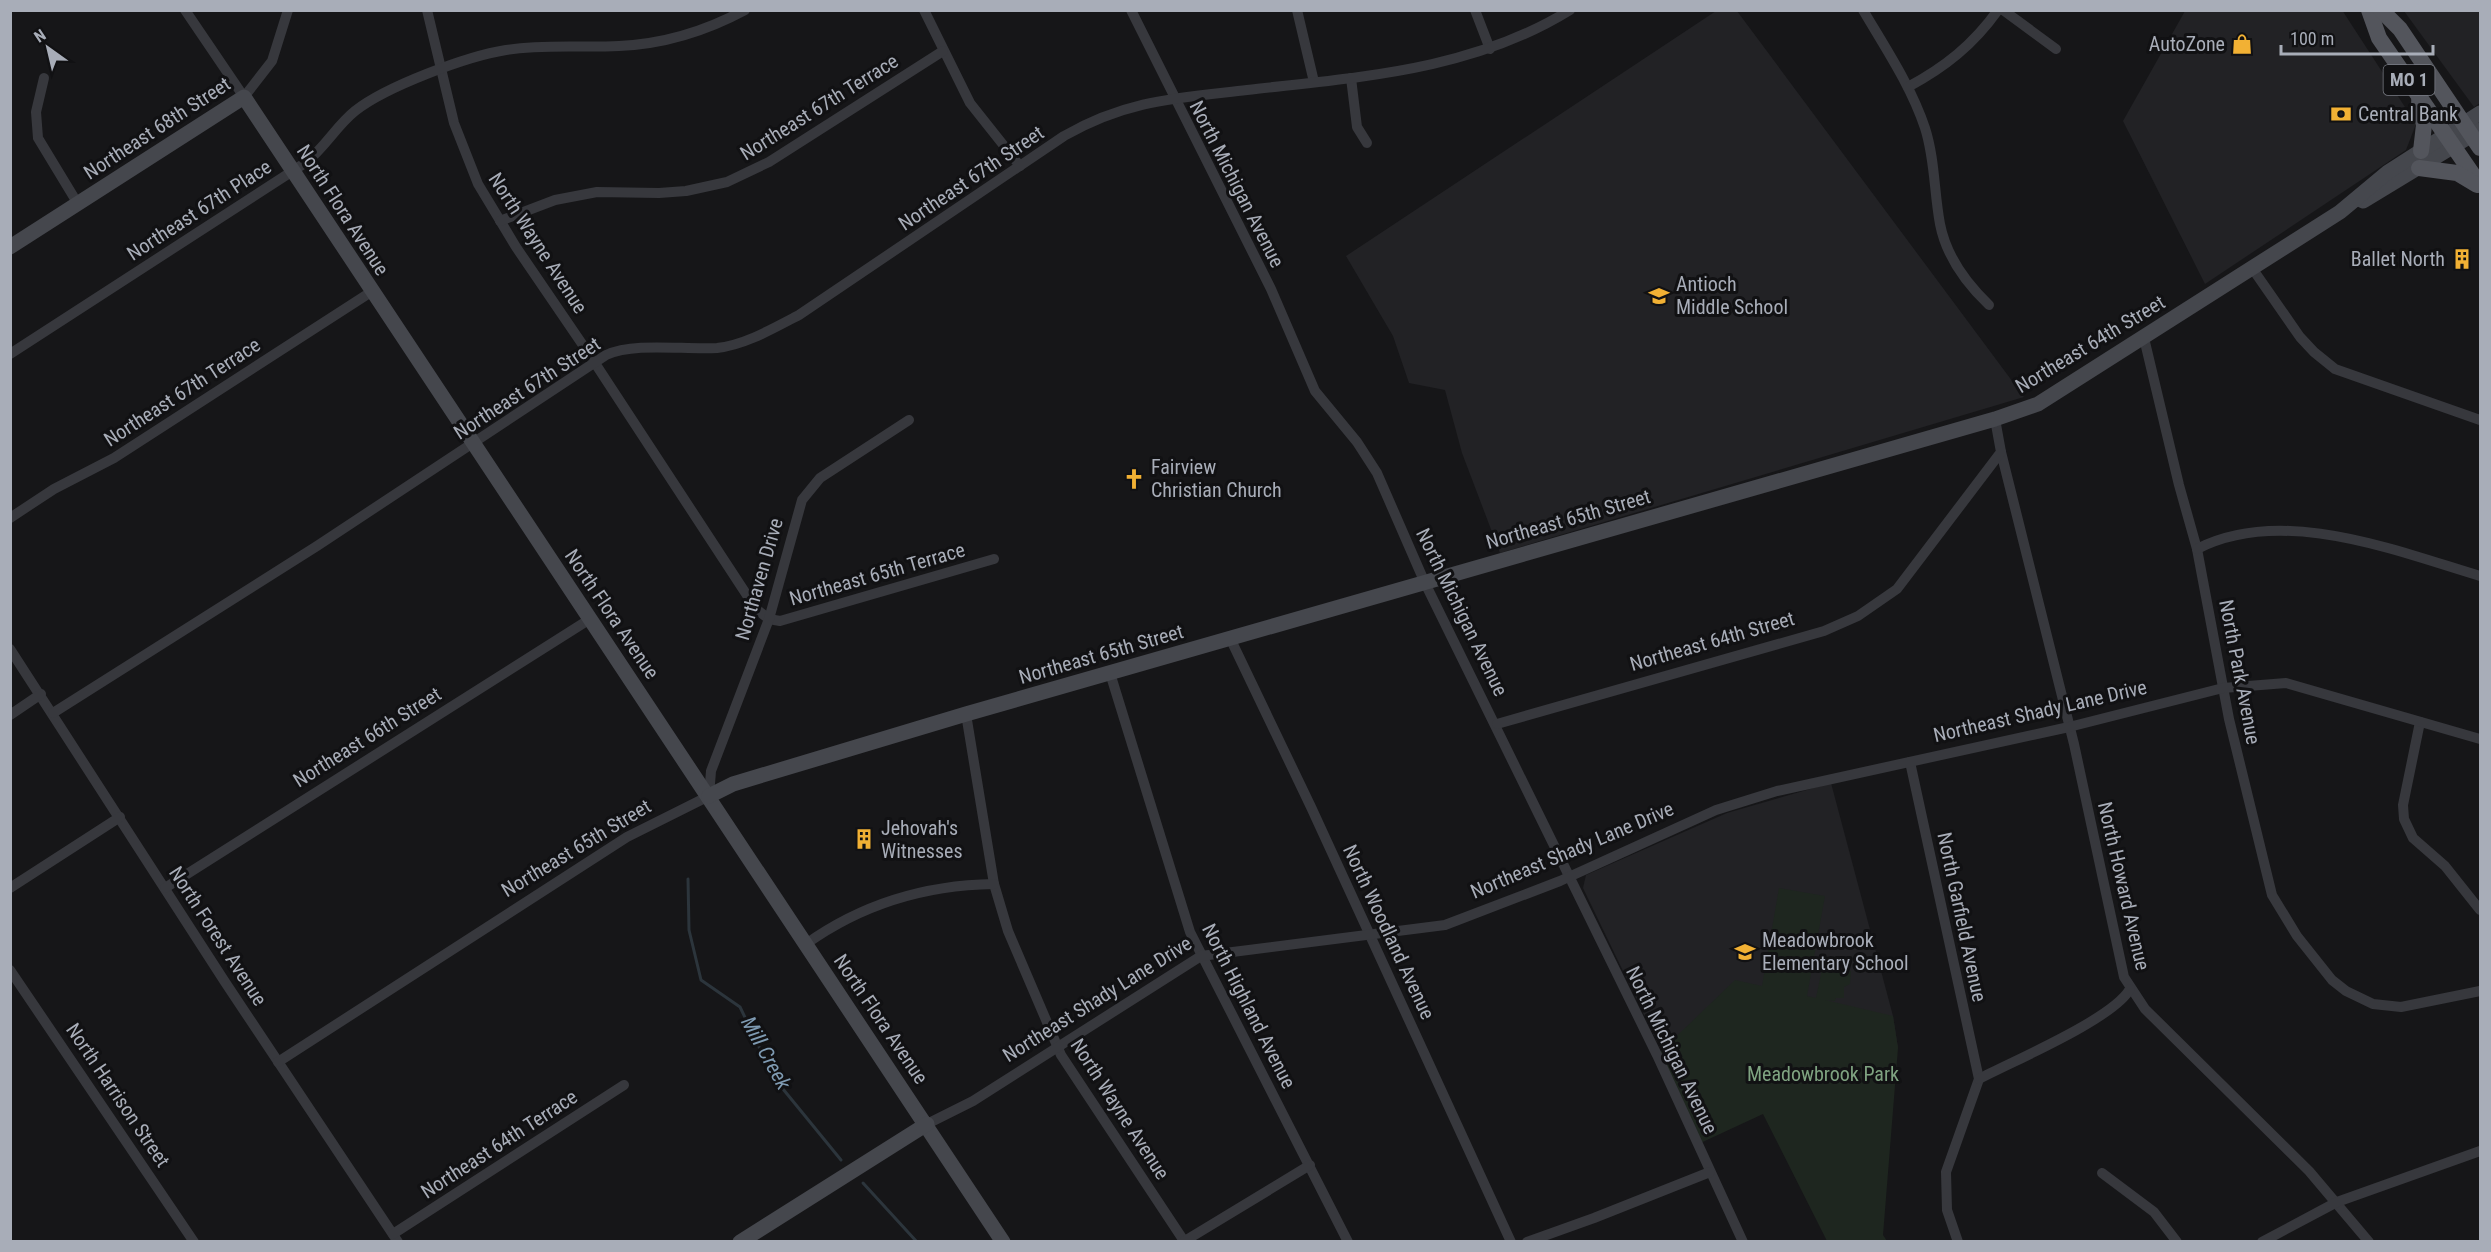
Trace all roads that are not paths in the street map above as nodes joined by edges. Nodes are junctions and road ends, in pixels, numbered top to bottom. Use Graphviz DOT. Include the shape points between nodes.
graph roads {
  1 [pos="185,10"];
  2 [pos="288,10"];
  3 [pos="427,10"];
  4 [pos="745,10"];
  5 [pos="924,10"];
  6 [pos="1131,10"];
  7 [pos="1297,10"];
  8 [pos="1474,10"];
  9 [pos="1570,10"];
  10 [pos="1863,10"];
  11 [pos="1998,10"];
  12 [pos="2003,10"];
  13 [pos="2369,10"];
  14 [pos="2381,10"];
  15 [pos="1490,49"];
  16 [pos="2056,49"];
  17 [pos="943,51"];
  18 [pos="441,69"];
  19 [pos="44,78"];
  20 [pos="1351,78"];
  21 [pos="1314,82"];
  22 [pos="1908,87"];
  23 [pos="2417,92"];
  24 [pos="244,97"];
  25 [pos="1173,98"];
  26 [pos="2481,113"];
  27 [pos="2474,134"];
  28 [pos="2451,140"];
  29 [pos="1367,142"];
  30 [pos="2420,160"];
  31 [pos="1020,166"];
  32 [pos="292,171"];
  33 [pos="2481,187"];
  34 [pos="78,204"];
  35 [pos="500,221"];
  36 [pos="10,247"];
  37 [pos="2252,268"];
  38 [pos="371,292"];
  39 [pos="1989,305"];
  40 [pos="2144,338"];
  41 [pos="10,354"];
  42 [pos="596,364"];
  43 [pos="1995,419"];
  44 [pos="909,420"];
  45 [pos="2481,420"];
  46 [pos="474,444"];
  47 [pos="2001,452"];
  48 [pos="10,518"];
  49 [pos="2197,549"];
  50 [pos="994,559"];
  51 [pos="2481,576"];
  52 [pos="1425,583"];
  53 [pos="590,619"];
  54 [pos="770,619"];
  55 [pos="1230,639"];
  56 [pos="10,649"];
  57 [pos="1110,673"];
  58 [pos="2223,688"];
  59 [pos="41,694"];
  60 [pos="53,713"];
  61 [pos="966,714"];
  62 [pos="10,715"];
  63 [pos="2420,722"];
  64 [pos="1497,724"];
  65 [pos="2069,727"];
  66 [pos="2481,739"];
  67 [pos="1910,762"];
  68 [pos="709,796"];
  69 [pos="120,818"];
  70 [pos="1569,877"];
  71 [pos="994,884"];
  72 [pos="10,888"];
  73 [pos="165,888"];
  74 [pos="2481,910"];
  75 [pos="1370,934"];
  76 [pos="806,944"];
  77 [pos="1201,956"];
  78 [pos="10,970"];
  79 [pos="2130,989"];
  80 [pos="2481,991"];
  81 [pos="1057,1048"];
  82 [pos="278,1062"];
  83 [pos="1979,1079"];
  84 [pos="624,1084"];
  85 [pos="927,1124"];
  86 [pos="2481,1151"];
  87 [pos="1310,1165"];
  88 [pos="1710,1172"];
  89 [pos="2102,1173"];
  90 [pos="2337,1202"];
  91 [pos="395,1238"];
  92 [pos="1184,1241"];
  93 [pos="194,1242"];
  94 [pos="740,1242"];
  95 [pos="1003,1242"];
  96 [pos="1348,1242"];
  97 [pos="1511,1242"];
  98 [pos="1527,1242"];
  99 [pos="1743,1242"];
  100 [pos="1958,1242"];
  101 [pos="2177,1242"];
  102 [pos="2262,1242"];
  103 [pos="2369,1242"];
  1 -- 24 [label="street, North Flora Avenue"];
  2 -- 24 [label="street, Northeast 68th Street" via="272,61"];
  3 -- 18 [label="street, North Wayne Avenue"];
  4 -- 18 [label="street, Northeast 67th Place" via="710,27 662,41 616,46 556,44 505,50"];
  5 -- 17 [label="street"];
  6 -- 25 [label="street, North Michigan Avenue"];
  7 -- 21 [label="street"];
  8 -- 15 [label="street"];
  9 -- 15 [label="street, Northeast 67th Street"];
  10 -- 22 [label="street"];
  11 -- 22 [label="street" via="1957,57"];
  12 -- 16 [label="street"];
  13 -- 23 [label="main road, MO 1" via="2379,38"];
  14 -- 27 [label="main road, MO 1" via="2400,29"];
  15 -- 20 [label="street, Northeast 67th Street" via="1437,64"];
  17 -- 31 [label="street" via="970,103"];
  17 -- 35 [label="street, Northeast 67th Terrace" via="770,162 727,182 677,192 597,192 555,200"];
  18 -- 32 [label="street, Northeast 67th Place" via="364,104 315,156"];
  18 -- 35 [label="street, North Wayne Avenue" via="469,166"];
  19 -- 34 [label="street" via="36,112 38,138"];
  20 -- 21 [label="street, Northeast 67th Street"];
  20 -- 29 [label="street" via="1357,127"];
  21 -- 25 [label="street, Northeast 67th Street"];
  22 -- 39 [label="street" via="1926,132 1940,226 1960,271"];
  23 -- 28 [label="main road, MO 1"];
  23 -- 30 [label="main road" via="2424,124"];
  24 -- 32 [label="street, North Flora Avenue"];
  24 -- 34 [label="street, Northeast 68th Street"];
  25 -- 31 [label="street, Northeast 67th Street" via="1142,103 1097,118"];
  25 -- 52 [label="street, North Michigan Avenue" via="1263,273 1315,391 1368,457"];
  26 -- 27 [label="street, Northeast 64th Street"];
  27 -- 28 [label="street, Northeast 64th Street"];
  28 -- 30 [label="street, Northeast 64th Street"];
  28 -- 33 [label="main road, MO 1"];
  30 -- 33 [label="main road" via="2473,180"];
  30 -- 37 [label="street, Northeast 64th Street" via="2388,172 2340,212"];
  31 -- 42 [label="street, Northeast 67th Street" via="808,309 770,330 720,347 626,348 606,355"];
  32 -- 38 [label="street, North Flora Avenue"];
  32 -- 41 [label="street, Northeast 67th Place"];
  34 -- 36 [label="street, Northeast 68th Street"];
  35 -- 42 [label="street, North Wayne Avenue"];
  37 -- 40 [label="street, Northeast 64th Street"];
  37 -- 45 [label="street" via="2300,337 2335,369"];
  38 -- 46 [label="street, North Flora Avenue"];
  38 -- 48 [label="street, Northeast 67th Terrace" via="114,458 54,489"];
  40 -- 43 [label="street, Northeast 64th Street" via="2038,404"];
  40 -- 49 [label="street, North Park Avenue"];
  42 -- 46 [label="street, Northeast 67th Street"];
  42 -- 54 [label="street, North Wayne Avenue" via="756,609"];
  43 -- 47 [label="street"];
  43 -- 52 [label="street, Northeast 65th Street"];
  44 -- 54 [label="street, Northaven Drive" via="820,478 806,494 797,513"];
  46 -- 53 [label="street, North Flora Avenue"];
  46 -- 60 [label="street, Northeast 67th Street"];
  47 -- 64 [label="street, Northeast 64th Street" via="1897,589 1858,616 1824,631"];
  47 -- 65 [label="street, North Howard Avenue"];
  49 -- 51 [label="street" via="2227,536 2248,533 2323,534"];
  49 -- 58 [label="street, North Park Avenue"];
  50 -- 54 [label="street, Northeast 65th Terrace" via="780,621"];
  52 -- 55 [label="street, Northeast 65th Street"];
  52 -- 64 [label="street, North Michigan Avenue"];
  53 -- 68 [label="street, North Flora Avenue"];
  53 -- 73 [label="street, Northeast 66th Street"];
  54 -- 68 [label="street, Northaven Drive" via="711,771"];
  55 -- 57 [label="street, Northeast 65th Street"];
  55 -- 75 [label="street, North Woodland Avenue"];
  56 -- 59 [label="street, North Forest Avenue"];
  57 -- 61 [label="street, Northeast 65th Street"];
  57 -- 77 [label="street, North Highland Avenue" via="1190,932"];
  58 -- 63 [label="street, Northeast Shady Lane Drive" via="2286,683"];
  58 -- 65 [label="street, Northeast Shady Lane Drive"];
  58 -- 80 [label="street, North Park Avenue" via="2272,895 2321,969 2346,991 2388,1007"];
  59 -- 60 [label="street, North Forest Avenue"];
  59 -- 62 [label="street"];
  60 -- 69 [label="street, North Forest Avenue"];
  61 -- 68 [label="street, Northeast 65th Street" via="733,784"];
  61 -- 71 [label="street, North Wayne Avenue"];
  63 -- 66 [label="street, Northeast Shady Lane Drive"];
  63 -- 74 [label="street" via="2403,805 2404,819 2413,838 2445,866"];
  64 -- 70 [label="street, North Michigan Avenue"];
  65 -- 67 [label="street, Northeast Shady Lane Drive"];
  65 -- 79 [label="street, North Howard Avenue" via="2124,977"];
  67 -- 70 [label="street, Northeast Shady Lane Drive" via="1777,790 1716,810"];
  67 -- 83 [label="street, North Garfield Avenue"];
  68 -- 76 [label="street, North Flora Avenue"];
  68 -- 82 [label="street, Northeast 65th Street" via="627,837"];
  69 -- 72 [label="street"];
  69 -- 73 [label="street, North Forest Avenue"];
  70 -- 75 [label="street, Northeast Shady Lane Drive" via="1445,925"];
  70 -- 88 [label="street, North Michigan Avenue"];
  71 -- 76 [label="street" via="948,887 891,900 837,922"];
  71 -- 81 [label="street, North Wayne Avenue" via="1008,931"];
  73 -- 82 [label="street, North Forest Avenue"];
  75 -- 77 [label="street, Northeast Shady Lane Drive"];
  75 -- 97 [label="street, North Woodland Avenue"];
  76 -- 85 [label="street, North Flora Avenue"];
  77 -- 81 [label="street, Northeast Shady Lane Drive"];
  77 -- 87 [label="street, North Highland Avenue"];
  78 -- 93 [label="street, North Harrison Street"];
  79 -- 83 [label="street" via="2125,998 2104,1013"];
  79 -- 90 [label="street, North Howard Avenue"];
  81 -- 85 [label="street, Northeast Shady Lane Drive" via="973,1101"];
  81 -- 92 [label="street, North Wayne Avenue"];
  82 -- 91 [label="street, North Forest Avenue"];
  83 -- 100 [label="street" via="1946,1172 1947,1210"];
  84 -- 91 [label="street, Northeast 64th Terrace"];
  85 -- 94 [label="street, Northeast Shady Lane Drive"];
  85 -- 95 [label="street, North Flora Avenue"];
  86 -- 90 [label="street"];
  87 -- 92 [label="street"];
  87 -- 96 [label="street, North Highland Avenue"];
  88 -- 98 [label="street"];
  88 -- 99 [label="street, North Michigan Avenue"];
  89 -- 101 [label="street" via="2154,1212"];
  90 -- 102 [label="street"];
  90 -- 103 [label="street, North Howard Avenue"];
}
